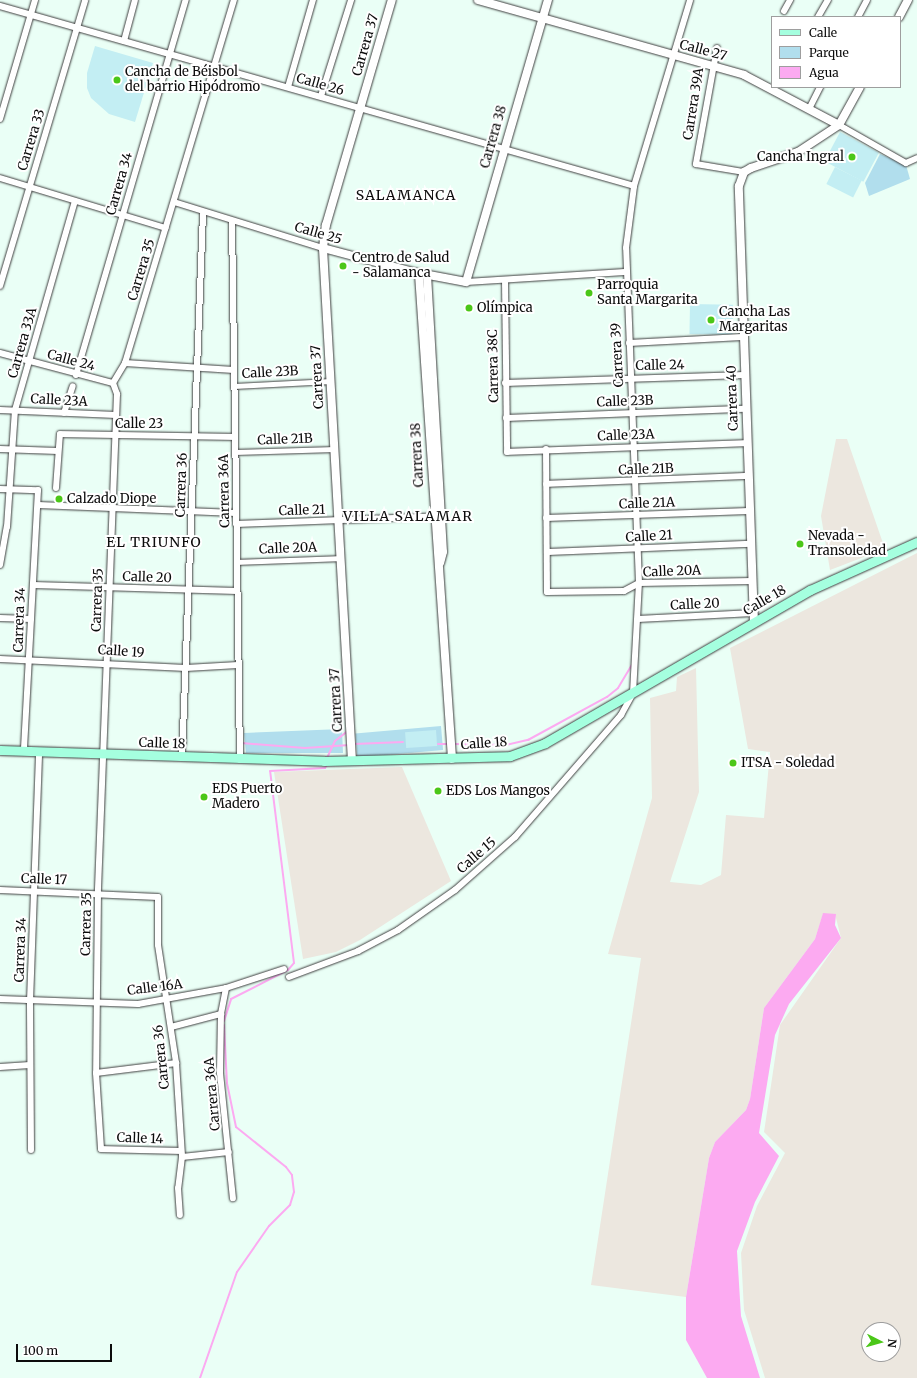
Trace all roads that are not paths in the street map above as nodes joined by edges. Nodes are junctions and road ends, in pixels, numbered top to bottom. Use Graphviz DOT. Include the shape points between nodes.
graph roads {
  1 [pos="35,0"];
  2 [pos="85,0"];
  3 [pos="135,0"];
  4 [pos="186,0"];
  5 [pos="234,0"];
  6 [pos="313,0"];
  7 [pos="351,0"];
  8 [pos="392,0"];
  9 [pos="478,0"];
  10 [pos="548,0"];
  11 [pos="690,0"];
  12 [pos="790,0"];
  13 [pos="828,0"];
  14 [pos="867,0"];
  15 [pos="908,0"];
  16 [pos="0,6"];
  17 [pos="784,11"];
  18 [pos="31,14"];
  19 [pos="819,16"];
  20 [pos="859,16"];
  21 [pos="900,16"];
  22 [pos="542,18"];
  23 [pos="77,28"];
  24 [pos="124,41"];
  25 [pos="717,48"];
  26 [pos="170,55"];
  27 [pos="674,56"];
  28 [pos="711,66"];
  29 [pos="214,67"];
  30 [pos="288,87"];
  31 [pos="820,88"];
  32 [pos="859,88"];
  33 [pos="321,96"];
  34 [pos="360,107"];
  35 [pos="809,109"];
  36 [pos="0,119"];
  37 [pos="839,126"];
  38 [pos="502,149"];
  39 [pos="917,158"];
  40 [pos="744,172"];
  41 [pos="0,178"];
  42 [pos="634,186"];
  43 [pos="29,187"];
  44 [pos="75,201"];
  45 [pos="174,202"];
  46 [pos="203,213"];
  47 [pos="123,215"];
  48 [pos="232,221"];
  49 [pos="166,228"];
  50 [pos="323,248"];
  51 [pos="625,272"];
  52 [pos="423,274"];
  53 [pos="505,280"];
  54 [pos="466,282"];
  55 [pos="0,286"];
  56 [pos="742,337"];
  57 [pos="629,343"];
  58 [pos="0,353"];
  59 [pos="30,362"];
  60 [pos="125,363"];
  61 [pos="197,368"];
  62 [pos="234,370"];
  63 [pos="76,375"];
  64 [pos="744,375"];
  65 [pos="630,378"];
  66 [pos="331,381"];
  67 [pos="113,383"];
  68 [pos="505,383"];
  69 [pos="73,386"];
  70 [pos="234,386"];
  71 [pos="745,409"];
  72 [pos="0,410"];
  73 [pos="15,410"];
  74 [pos="64,413"];
  75 [pos="632,413"];
  76 [pos="116,415"];
  77 [pos="506,418"];
  78 [pos="116,435"];
  79 [pos="195,435"];
  80 [pos="235,437"];
  81 [pos="747,443"];
  82 [pos="633,447"];
  83 [pos="0,449"];
  84 [pos="335,449"];
  85 [pos="546,449"];
  86 [pos="12,450"];
  87 [pos="58,451"];
  88 [pos="235,452"];
  89 [pos="507,452"];
  90 [pos="748,476"];
  91 [pos="634,482"];
  92 [pos="546,484"];
  93 [pos="56,488"];
  94 [pos="0,489"];
  95 [pos="11,489"];
  96 [pos="38,505"];
  97 [pos="112,506"];
  98 [pos="192,510"];
  99 [pos="749,511"];
  100 [pos="236,513"];
  101 [pos="634,515"];
  102 [pos="437,516"];
  103 [pos="546,518"];
  104 [pos="339,521"];
  105 [pos="236,524"];
  106 [pos="0,526"];
  107 [pos="7,526"];
  108 [pos="917,542"];
  109 [pos="751,544"];
  110 [pos="636,549"];
  111 [pos="548,552"];
  112 [pos="341,558"];
  113 [pos="237,562"];
  114 [pos="0,565"];
  115 [pos="752,580"];
  116 [pos="639,583"];
  117 [pos="33,585"];
  118 [pos="109,587"];
  119 [pos="189,590"];
  120 [pos="237,591"];
  121 [pos="753,613"];
  122 [pos="0,618"];
  123 [pos="31,619"];
  124 [pos="638,619"];
  125 [pos="754,623"];
  126 [pos="30,658"];
  127 [pos="0,659"];
  128 [pos="107,662"];
  129 [pos="238,665"];
  130 [pos="186,668"];
  131 [pos="633,693"];
  132 [pos="0,750"];
  133 [pos="24,751"];
  134 [pos="39,752"];
  135 [pos="103,755"];
  136 [pos="182,758"];
  137 [pos="452,759"];
  138 [pos="240,760"];
  139 [pos="352,761"];
  140 [pos="0,890"];
  141 [pos="34,891"];
  142 [pos="98,893"];
  143 [pos="158,897"];
  144 [pos="284,969"];
  145 [pos="288,978"];
  146 [pos="226,988"];
  147 [pos="0,999"];
  148 [pos="30,1000"];
  149 [pos="165,1000"];
  150 [pos="97,1001"];
  151 [pos="221,1014"];
  152 [pos="171,1027"];
  153 [pos="176,1063"];
  154 [pos="30,1065"];
  155 [pos="0,1067"];
  156 [pos="96,1072"];
  157 [pos="101,1149"];
  158 [pos="31,1150"];
  159 [pos="229,1152"];
  160 [pos="180,1154"];
  161 [pos="233,1198"];
  162 [pos="180,1215"];
  1 -- 18 [label="street"];
  2 -- 23 [label="street, Carrera 33"];
  3 -- 24 [label="street"];
  4 -- 26 [label="street, Carrera 34"];
  5 -- 29 [label="street, Carrera 35"];
  6 -- 30 [label="street"];
  7 -- 33 [label="street"];
  8 -- 34 [label="street, Carrera 37"];
  9 -- 22 [label="street, Calle 27"];
  10 -- 22 [label="street, Carrera 38"];
  11 -- 27 [label="street, Carrera 39"];
  12 -- 17 [label="street"];
  13 -- 19 [label="street"];
  14 -- 20 [label="street"];
  15 -- 21 [label="street"];
  16 -- 18 [label="street, Calle 26"];
  18 -- 23 [label="street, Calle 26"];
  18 -- 36 [label="street"];
  22 -- 27 [label="street, Calle 27"];
  22 -- 38 [label="street, Carrera 38"];
  23 -- 24 [label="street, Calle 26"];
  23 -- 43 [label="street, Carrera 33"];
  24 -- 26 [label="street, Calle 26"];
  25 -- 28 [label="street, Carrera 39A"];
  26 -- 29 [label="street, Calle 26"];
  26 -- 47 [label="street, Carrera 34"];
  27 -- 28 [label="street, Calle 27"];
  27 -- 42 [label="street, Carrera 39"];
  28 -- 35 [label="street, Calle 27" via="744,75"];
  28 -- 40 [label="street, Carrera 39A" via="696,164"];
  29 -- 30 [label="street, Calle 26"];
  29 -- 45 [label="street, Carrera 35"];
  30 -- 33 [label="street, Calle 26"];
  31 -- 35 [label="street"];
  32 -- 37 [label="street"];
  33 -- 34 [label="street, Calle 26"];
  34 -- 38 [label="street, Calle 26"];
  34 -- 50 [label="street, Carrera 37"];
  35 -- 37 [label="street, Calle 27"];
  37 -- 39 [label="street, Calle 27" via="906,163"];
  37 -- 40 [label="street" via="798,152"];
  38 -- 42 [label="street, Calle 26"];
  38 -- 54 [label="street, Carrera 38"];
  40 -- 56 [label="street, Carrera 40" via="737,207"];
  41 -- 43 [label="street"];
  42 -- 51 [label="street, Carrera 39"];
  43 -- 44 [label="street"];
  43 -- 55 [label="street, Carrera 33"];
  44 -- 47 [label="street"];
  44 -- 59 [label="street, Carrera 33A"];
  45 -- 46 [label="street, Calle 25"];
  45 -- 49 [label="street, Carrera 35"];
  46 -- 48 [label="street, Calle 25"];
  46 -- 61 [label="street, Carrera 36"];
  47 -- 49 [label="street"];
  47 -- 63 [label="street, Carrera 34"];
  48 -- 50 [label="street, Calle 25"];
  48 -- 62 [label="street, Carrera 36A"];
  49 -- 60 [label="street, Carrera 35"];
  50 -- 52 [label="street, Calle 25"];
  50 -- 66 [label="street, Carrera 37"];
  51 -- 53 [label="street, Calle 25"];
  51 -- 57 [label="street, Carrera 39"];
  52 -- 54 [label="street, Calle 25"];
  52 -- 102 [label="street, Carrera 38"];
  53 -- 54 [label="street, Calle 25"];
  53 -- 68 [label="street, Carrera 38C"];
  56 -- 57 [label="street"];
  56 -- 64 [label="street, Carrera 40"];
  57 -- 65 [label="street, Carrera 39"];
  58 -- 59 [label="street, Calle 24"];
  59 -- 63 [label="street, Calle 24"];
  59 -- 73 [label="street, Carrera 33A"];
  60 -- 61 [label="street"];
  60 -- 67 [label="street, Carrera 35"];
  61 -- 62 [label="street"];
  61 -- 79 [label="street, Carrera 36"];
  62 -- 70 [label="street, Carrera 36A"];
  63 -- 67 [label="street, Calle 24"];
  64 -- 65 [label="street, Calle 24"];
  64 -- 71 [label="street, Carrera 40"];
  65 -- 68 [label="street, Calle 24"];
  65 -- 75 [label="street, Carrera 39"];
  66 -- 70 [label="street, Calle 23B"];
  66 -- 84 [label="street, Carrera 37"];
  67 -- 76 [label="street, Carrera 35" via="117,394"];
  68 -- 77 [label="street, Carrera 38C"];
  69 -- 74 [label="street"];
  70 -- 80 [label="street, Carrera 36A"];
  71 -- 75 [label="street, Calle 23B"];
  71 -- 81 [label="street, Carrera 40"];
  72 -- 73 [label="street, Calle 23A"];
  73 -- 74 [label="street, Calle 23A"];
  73 -- 86 [label="street, Carrera 33A"];
  74 -- 76 [label="street, Calle 23A"];
  75 -- 77 [label="street, Calle 23B"];
  75 -- 82 [label="street, Carrera 39"];
  76 -- 78 [label="street, Carrera 35"];
  77 -- 89 [label="street, Carrera 38C"];
  78 -- 79 [label="street, Calle 23"];
  78 -- 87 [label="street, Calle 23" via="60,434"];
  78 -- 97 [label="street, Carrera 35"];
  79 -- 80 [label="street, Calle 23"];
  79 -- 98 [label="street, Carrera 36"];
  80 -- 88 [label="street, Carrera 36A"];
  81 -- 82 [label="street, Calle 23A"];
  81 -- 90 [label="street, Carrera 40"];
  82 -- 85 [label="street, Calle 23A"];
  82 -- 91 [label="street, Carrera 39"];
  83 -- 86 [label="street"];
  84 -- 88 [label="street, Calle 21B"];
  84 -- 104 [label="street, Carrera 37"];
  85 -- 89 [label="street, Calle 23A"];
  85 -- 92 [label="street"];
  86 -- 87 [label="street"];
  86 -- 95 [label="street, Carrera 33A"];
  87 -- 93 [label="street, Calle 23"];
  88 -- 100 [label="street, Carrera 36A"];
  90 -- 91 [label="street, Calle 21B"];
  90 -- 99 [label="street, Carrera 40"];
  91 -- 92 [label="street, Calle 21B"];
  91 -- 101 [label="street, Carrera 39"];
  92 -- 103 [label="street"];
  94 -- 95 [label="street"];
  95 -- 96 [label="street, Carrera 34" via="38,490"];
  95 -- 107 [label="street, Carrera 33A"];
  96 -- 97 [label="street"];
  96 -- 117 [label="street, Carrera 34"];
  97 -- 98 [label="street"];
  97 -- 118 [label="street, Carrera 35"];
  98 -- 100 [label="street"];
  98 -- 119 [label="street, Carrera 36"];
  99 -- 101 [label="street, Calle 21A"];
  99 -- 109 [label="street, Carrera 40"];
  100 -- 105 [label="street, Carrera 36A"];
  101 -- 103 [label="street, Calle 21A"];
  101 -- 110 [label="street, Carrera 39"];
  102 -- 104 [label="street, Calle 21"];
  102 -- 137 [label="street, Carrera 38"];
  103 -- 111 [label="street"];
  104 -- 105 [label="street, Calle 21"];
  104 -- 112 [label="street, Carrera 37"];
  105 -- 113 [label="street, Carrera 36A"];
  106 -- 107 [label="street"];
  107 -- 114 [label="street, Carrera 33A"];
  108 -- 125 [label="main road, Calle 18" via="810,590"];
  109 -- 110 [label="street, Calle 21"];
  109 -- 115 [label="street, Carrera 40"];
  110 -- 111 [label="street, Calle 21"];
  110 -- 116 [label="street, Carrera 39"];
  111 -- 116 [label="street, Calle 20A" via="547,592 624,591"];
  112 -- 113 [label="street, Calle 20A"];
  112 -- 139 [label="street, Carrera 37"];
  113 -- 120 [label="street, Carrera 36A"];
  115 -- 116 [label="street, Calle 20A"];
  115 -- 121 [label="street, Carrera 40"];
  116 -- 124 [label="street, Carrera 39"];
  117 -- 118 [label="street, Calle 20"];
  117 -- 123 [label="street, Carrera 34"];
  118 -- 119 [label="street, Calle 20"];
  118 -- 128 [label="street, Carrera 35"];
  119 -- 120 [label="street, Calle 20"];
  119 -- 130 [label="street, Carrera 36"];
  120 -- 129 [label="street, Carrera 36A"];
  121 -- 124 [label="street, Calle 20"];
  121 -- 125 [label="street, Carrera 40"];
  122 -- 123 [label="street"];
  123 -- 126 [label="street, Carrera 34"];
  124 -- 131 [label="street, Carrera 39"];
  125 -- 131 [label="main road, Calle 18"];
  126 -- 127 [label="street, Calle 19"];
  126 -- 128 [label="street, Calle 19"];
  126 -- 133 [label="street, Carrera 34"];
  128 -- 130 [label="street, Calle 19"];
  128 -- 135 [label="street, Carrera 35"];
  129 -- 130 [label="street, Calle 19"];
  129 -- 138 [label="street, Carrera 36A"];
  130 -- 136 [label="street, Carrera 36"];
  131 -- 137 [label="main road, Calle 18" via="527,751 510,756"];
  131 -- 145 [label="street, Calle 15" via="621,715 515,837 455,890 398,930 358,951"];
  132 -- 133 [label="main road, Calle 18"];
  133 -- 134 [label="main road, Calle 18"];
  134 -- 135 [label="main road, Calle 18"];
  134 -- 141 [label="street, Carrera 34"];
  135 -- 136 [label="main road, Calle 18"];
  135 -- 142 [label="street, Carrera 35"];
  136 -- 138 [label="main road, Calle 18"];
  137 -- 139 [label="main road, Calle 18"];
  138 -- 139 [label="main road, Calle 18"];
  140 -- 141 [label="street, Calle 17"];
  141 -- 142 [label="street, Calle 17"];
  141 -- 148 [label="street, Carrera 34"];
  142 -- 143 [label="street, Calle 17"];
  142 -- 150 [label="street, Carrera 35"];
  143 -- 149 [label="street, Carrera 36" via="158,944"];
  144 -- 146 [label="street, Calle 16A"];
  146 -- 149 [label="street, Calle 16A"];
  146 -- 151 [label="street, Carrera 36A"];
  147 -- 148 [label="street, Calle 16A"];
  148 -- 150 [label="street, Calle 16A"];
  148 -- 154 [label="street, Carrera 34"];
  149 -- 150 [label="street, Calle 16A" via="138,1004"];
  149 -- 152 [label="street, Carrera 36"];
  150 -- 156 [label="street, Carrera 35"];
  151 -- 152 [label="street"];
  151 -- 159 [label="street, Carrera 36A" via="220,1073"];
  152 -- 153 [label="street, Carrera 36"];
  153 -- 156 [label="street"];
  153 -- 160 [label="street, Carrera 36"];
  154 -- 155 [label="street"];
  154 -- 158 [label="street, Carrera 34"];
  156 -- 157 [label="street, Carrera 35"];
  157 -- 160 [label="street, Calle 14"];
  159 -- 160 [label="street, Calle 14"];
  159 -- 161 [label="street, Carrera 36A"];
  160 -- 162 [label="street, Carrera 36"];
}
